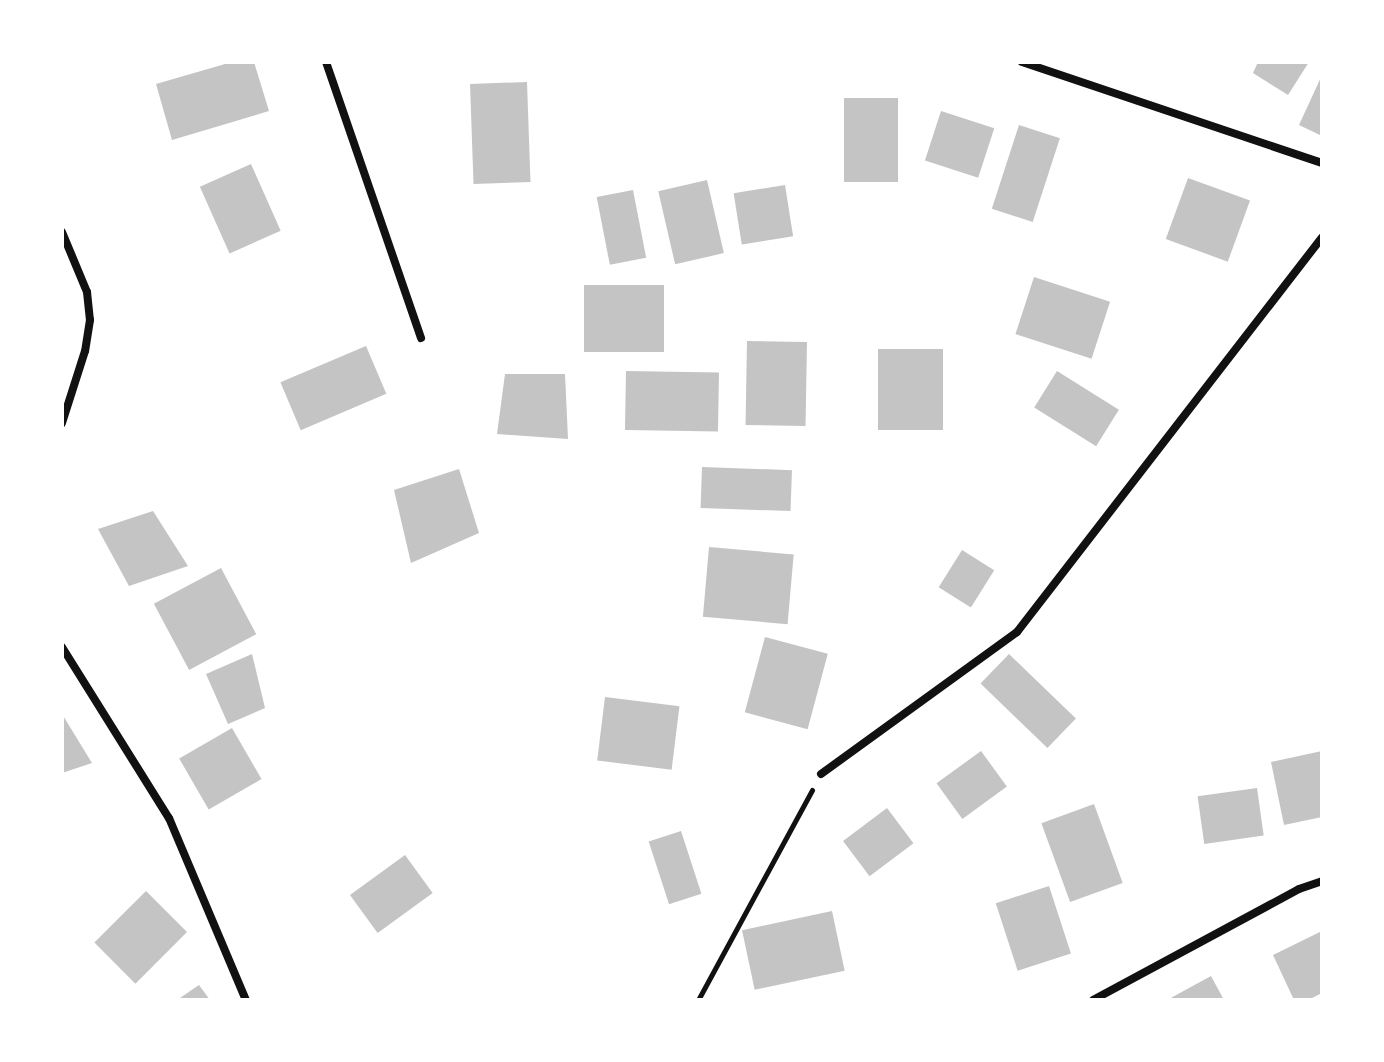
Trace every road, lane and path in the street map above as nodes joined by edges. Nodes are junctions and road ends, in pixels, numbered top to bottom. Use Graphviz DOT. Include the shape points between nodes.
graph roads {
  1 [pos="326,62"];
  2 [pos="1022,62"];
  3 [pos="1322,163"];
  4 [pos="62,232"];
  5 [pos="1322,237"];
  6 [pos="421,338"];
  7 [pos="62,423"];
  8 [pos="62,647"];
  9 [pos="821,774"];
  10 [pos="1322,881"];
  11 [pos="246,1000"];
  12 [pos="698,1000"];
  13 [pos="1093,1000"];
  1 -- 6 [label="street"];
  2 -- 3 [label="street"];
  4 -- 7 [label="street" via="87,292 90,320"];
  5 -- 9 [label="street" via="1017,632"];
  8 -- 11 [label="street" via="169,818"];
  9 -- 12 [label="path"];
  10 -- 13 [label="street"];
}
